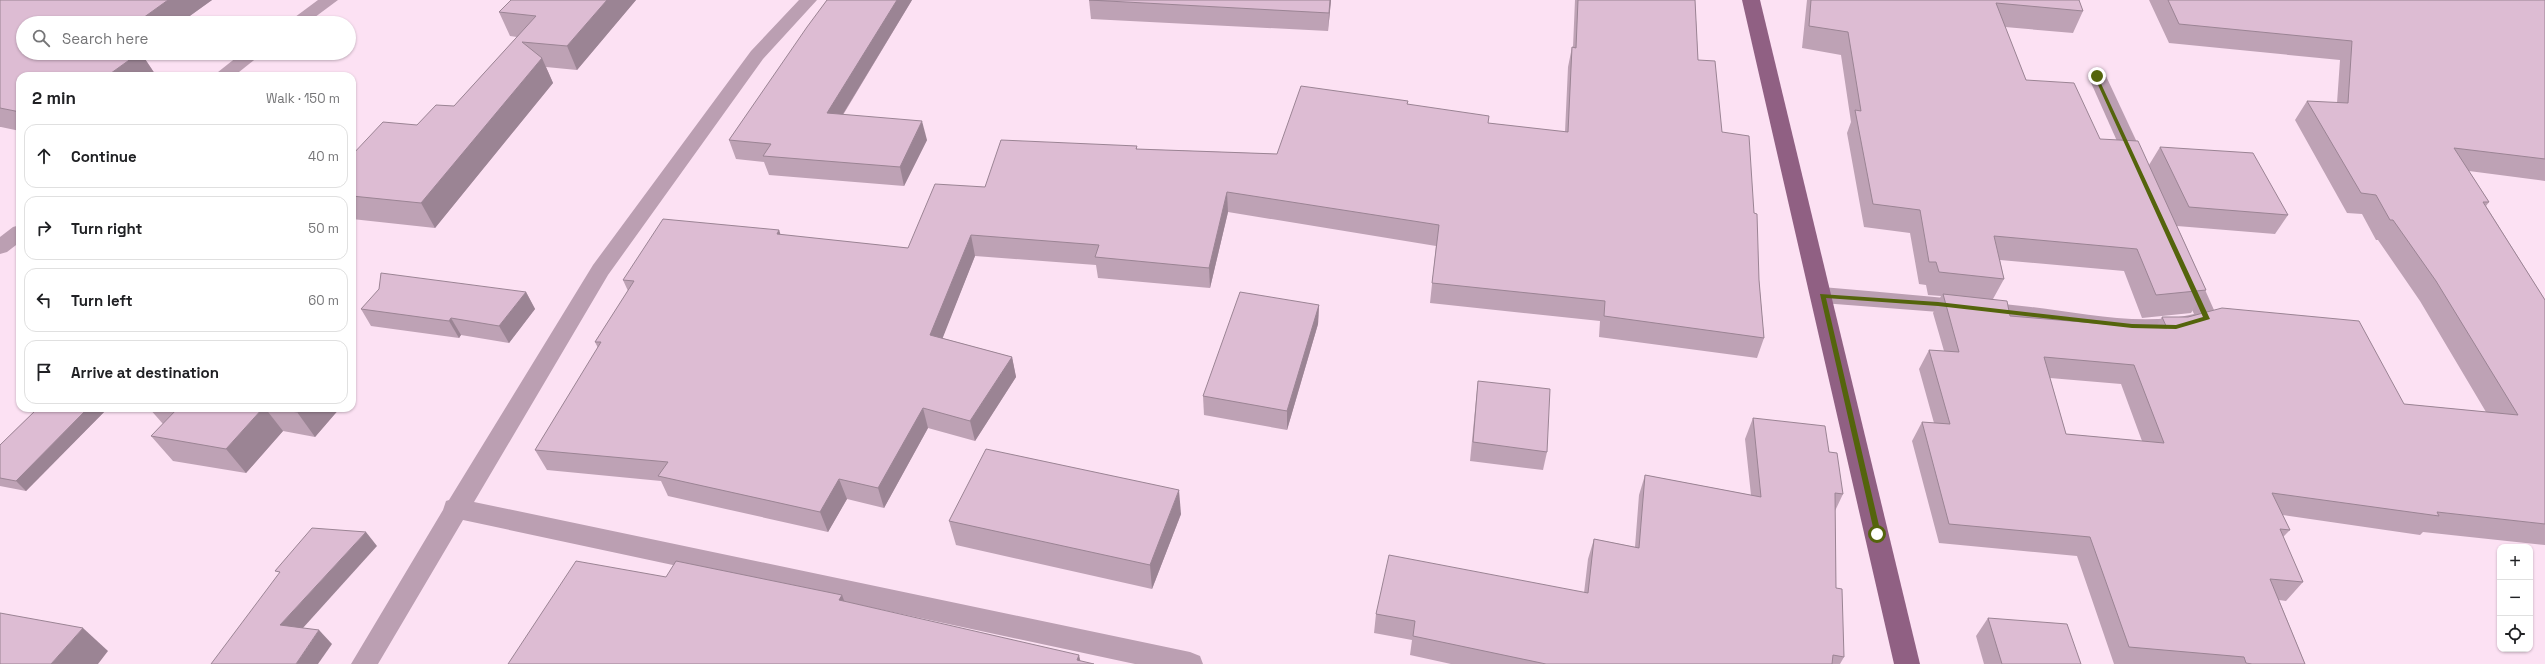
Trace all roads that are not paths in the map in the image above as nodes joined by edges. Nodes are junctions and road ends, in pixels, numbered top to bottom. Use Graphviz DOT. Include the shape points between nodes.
graph roads {
  1 [pos="329,0"];
  2 [pos="808,0"];
  3 [pos="1751,0"];
  4 [pos="306,16"];
  5 [pos="244,60"];
  6 [pos="228,72"];
  7 [pos="2097,76"];
  8 [pos="2146,183"];
  9 [pos="16,235"];
  10 [pos="0,247"];
  11 [pos="2178,255"];
  12 [pos="1822,296"];
  13 [pos="455,508"];
  14 [pos="364,664"];
  15 [pos="1190,664"];
  16 [pos="1907,664"];
  1 -- 4 [label="street"];
  2 -- 13 [label="street" via="757,55 600,270"];
  3 -- 12 [label="main road"];
  5 -- 6 [label="street"];
  7 -- 8 [label="street"];
  9 -- 10 [label="street"];
  11 -- 12 [label="street" via="2207,319 2176,327 2132,326 1938,304"];
  12 -- 16 [label="main road"];
  13 -- 14 [label="street"];
  13 -- 15 [label="street"];
}
